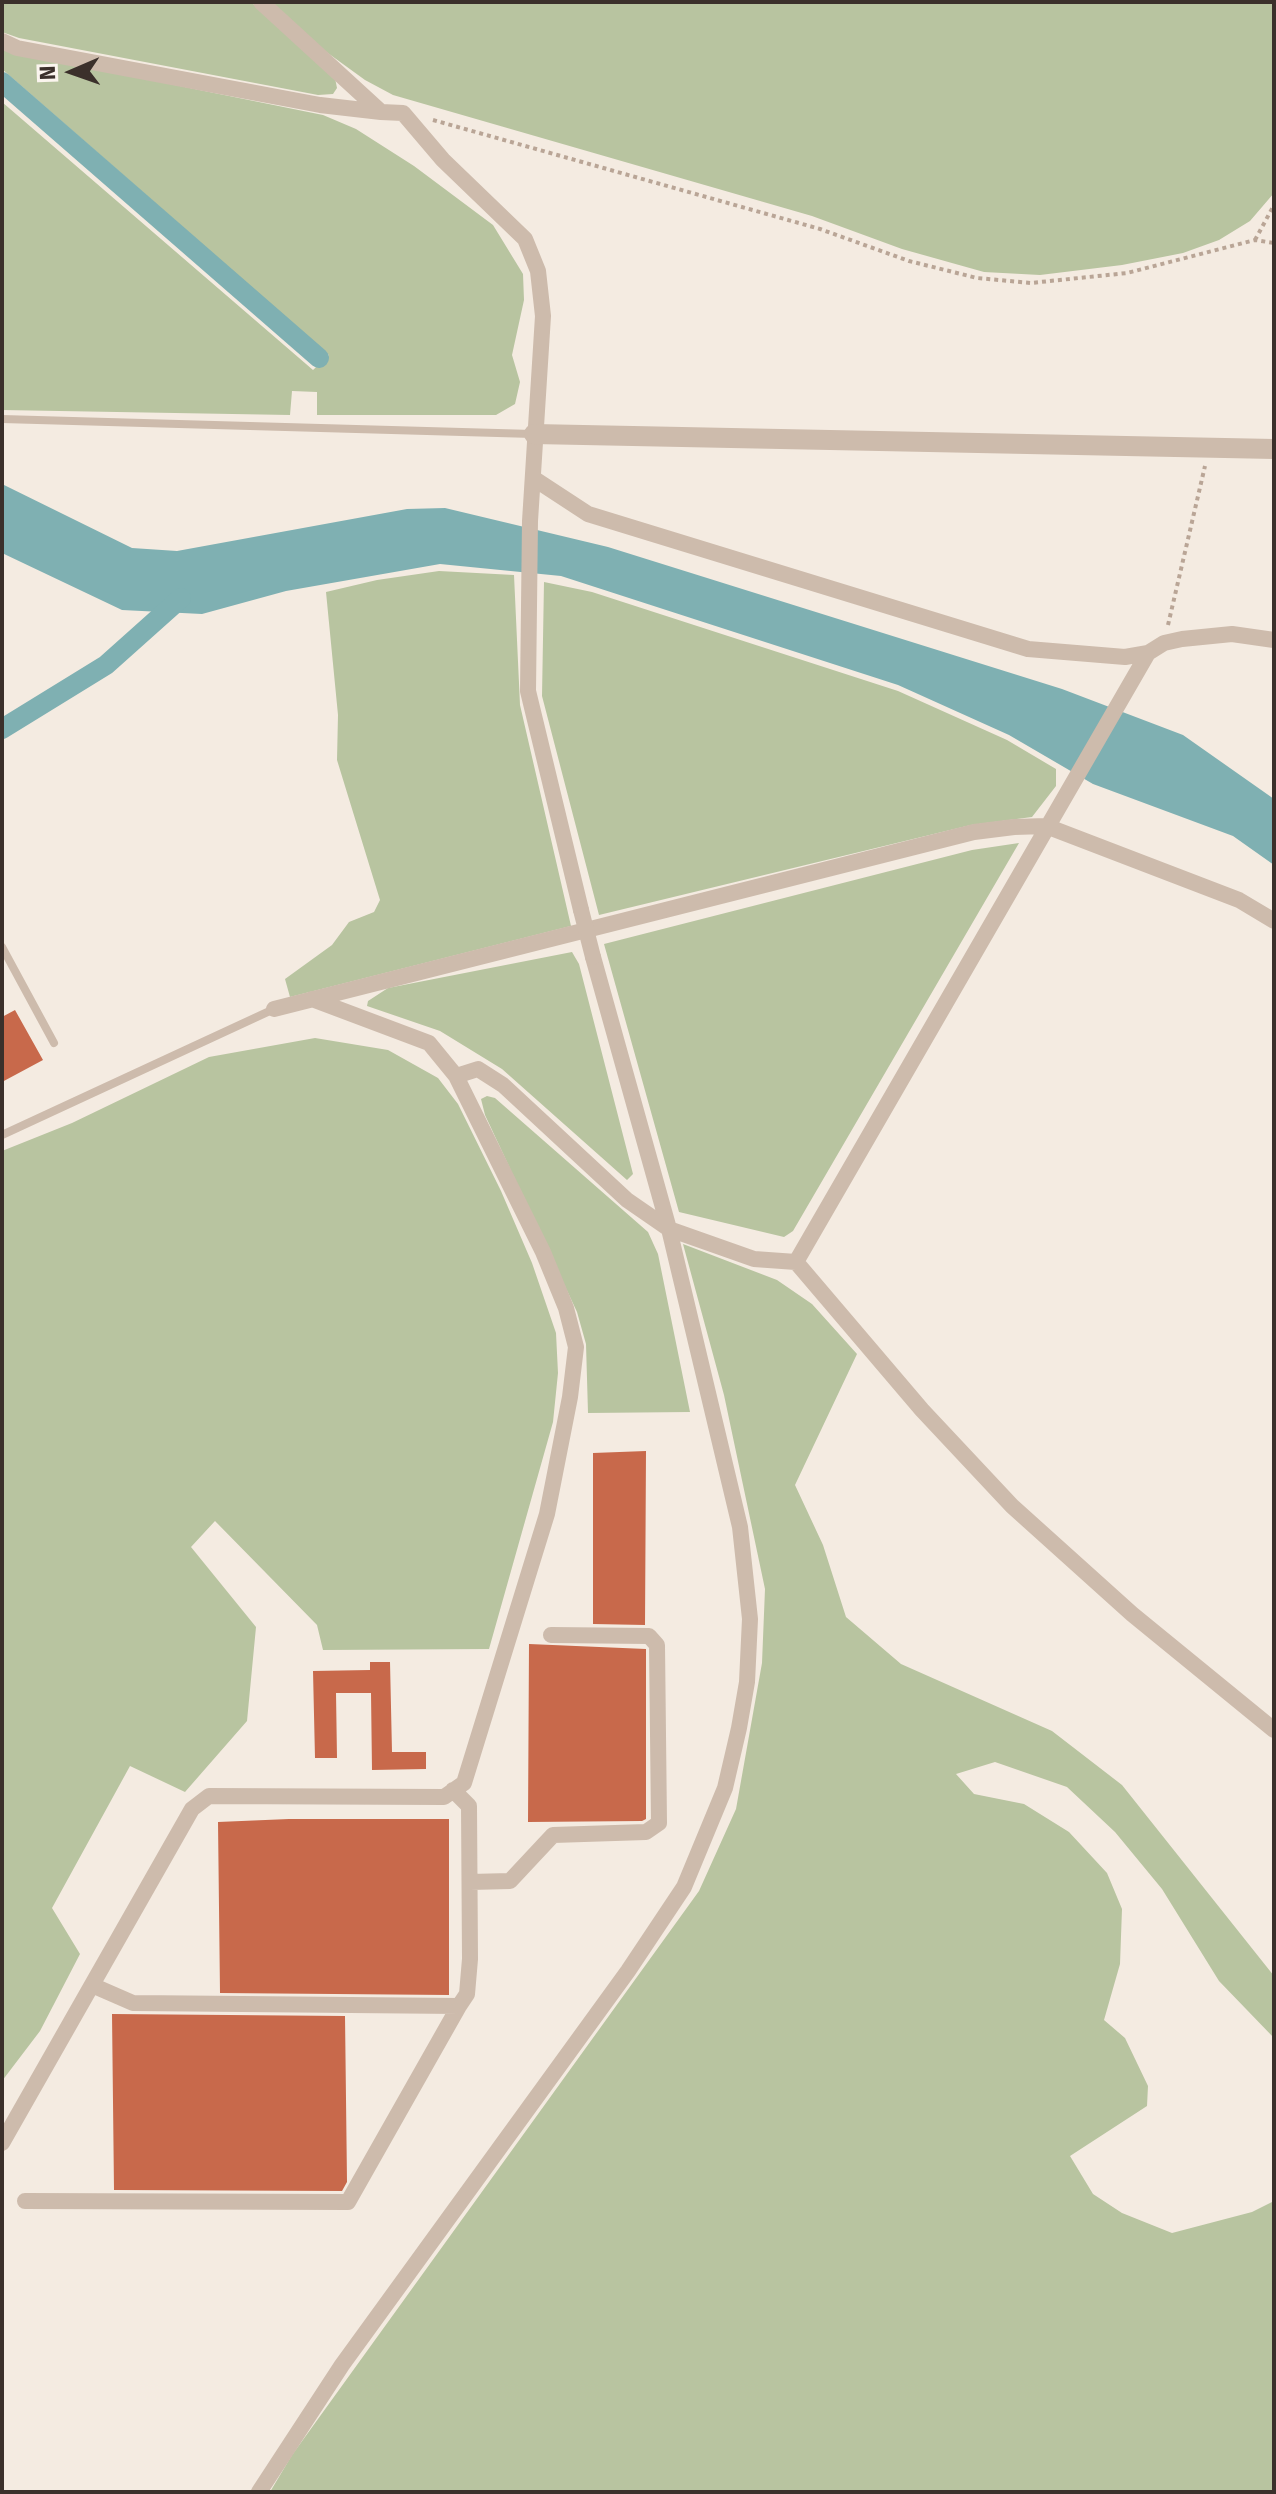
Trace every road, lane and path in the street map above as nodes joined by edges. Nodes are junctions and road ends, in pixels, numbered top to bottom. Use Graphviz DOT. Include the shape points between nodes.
graph roads {
  1 [pos="261,2"];
  2 [pos="2,41"];
  3 [pos="381,112"];
  4 [pos="403,113"];
  5 [pos="1274,205"];
  6 [pos="1255,240"];
  7 [pos="1274,243"];
  8 [pos="2,419"];
  9 [pos="534,434"];
  10 [pos="1209,449"];
  11 [pos="1274,449"];
  12 [pos="533,478"];
  13 [pos="1274,640"];
  14 [pos="1164,643"];
  15 [pos="1148,653"];
  16 [pos="1046,826"];
  17 [pos="1274,921"];
  18 [pos="2,947"];
  19 [pos="312,999"];
  20 [pos="274,1009"];
  21 [pos="54,1043"];
  22 [pos="456,1076"];
  23 [pos="2,1135"];
  24 [pos="669,1229"];
  25 [pos="796,1262"];
  26 [pos="551,1635"];
  27 [pos="1274,1730"];
  28 [pos="453,1790"];
  29 [pos="470,1882"];
  30 [pos="94,1986"];
  31 [pos="459,2006"];
  32 [pos="2,2143"];
  33 [pos="25,2201"];
  34 [pos="259,2492"];
  1 -- 3 [label="street"];
  2 -- 3 [label="street" via="320,105"];
  3 -- 4 [label="street"];
  4 -- 6 [label="path" via="977,278 1031,283 1127,273"];
  4 -- 9 [label="street" via="525,239 534,260 543,316"];
  5 -- 6 [label="path"];
  6 -- 7 [label="path"];
  8 -- 9 [label="lane"];
  9 -- 10 [label="street"];
  9 -- 12 [label="street"];
  10 -- 11 [label="street"];
  10 -- 14 [label="path"];
  12 -- 15 [label="street" via="588,514 1028,649 1111,656"];
  12 -- 24 [label="street, bridge" via="528,691 593,957"];
  13 -- 14 [label="street" via="1232,634"];
  14 -- 15 [label="street"];
  15 -- 16 [label="street"];
  16 -- 17 [label="street" via="1239,900"];
  16 -- 19 [label="street" via="974,832"];
  16 -- 25 [label="street"];
  18 -- 21 [label="lane"];
  19 -- 20 [label="street"];
  19 -- 22 [label="street" via="429,1043"];
  20 -- 23 [label="lane"];
  22 -- 24 [label="street" via="478,1069 503,1085 627,1200"];
  22 -- 28 [label="street" via="543,1252 576,1347 547,1514 464,1783"];
  24 -- 25 [label="street" via="754,1259"];
  24 -- 34 [label="street" via="748,1576 747,1682 725,1788 676,1899 342,2365"];
  25 -- 27 [label="street" via="1012,1506 1132,1614"];
  26 -- 29 [label="street" via="649,1636 657,1645 659,1823 646,1832 553,1835 510,1881"];
  28 -- 29 [label="street" via="469,1806"];
  28 -- 30 [label="street" via="444,1797 209,1796 192,1809"];
  29 -- 31 [label="street" via="467,1994"];
  30 -- 31 [label="street" via="133,2003"];
  30 -- 32 [label="street"];
  31 -- 33 [label="street" via="348,2202"];
}
